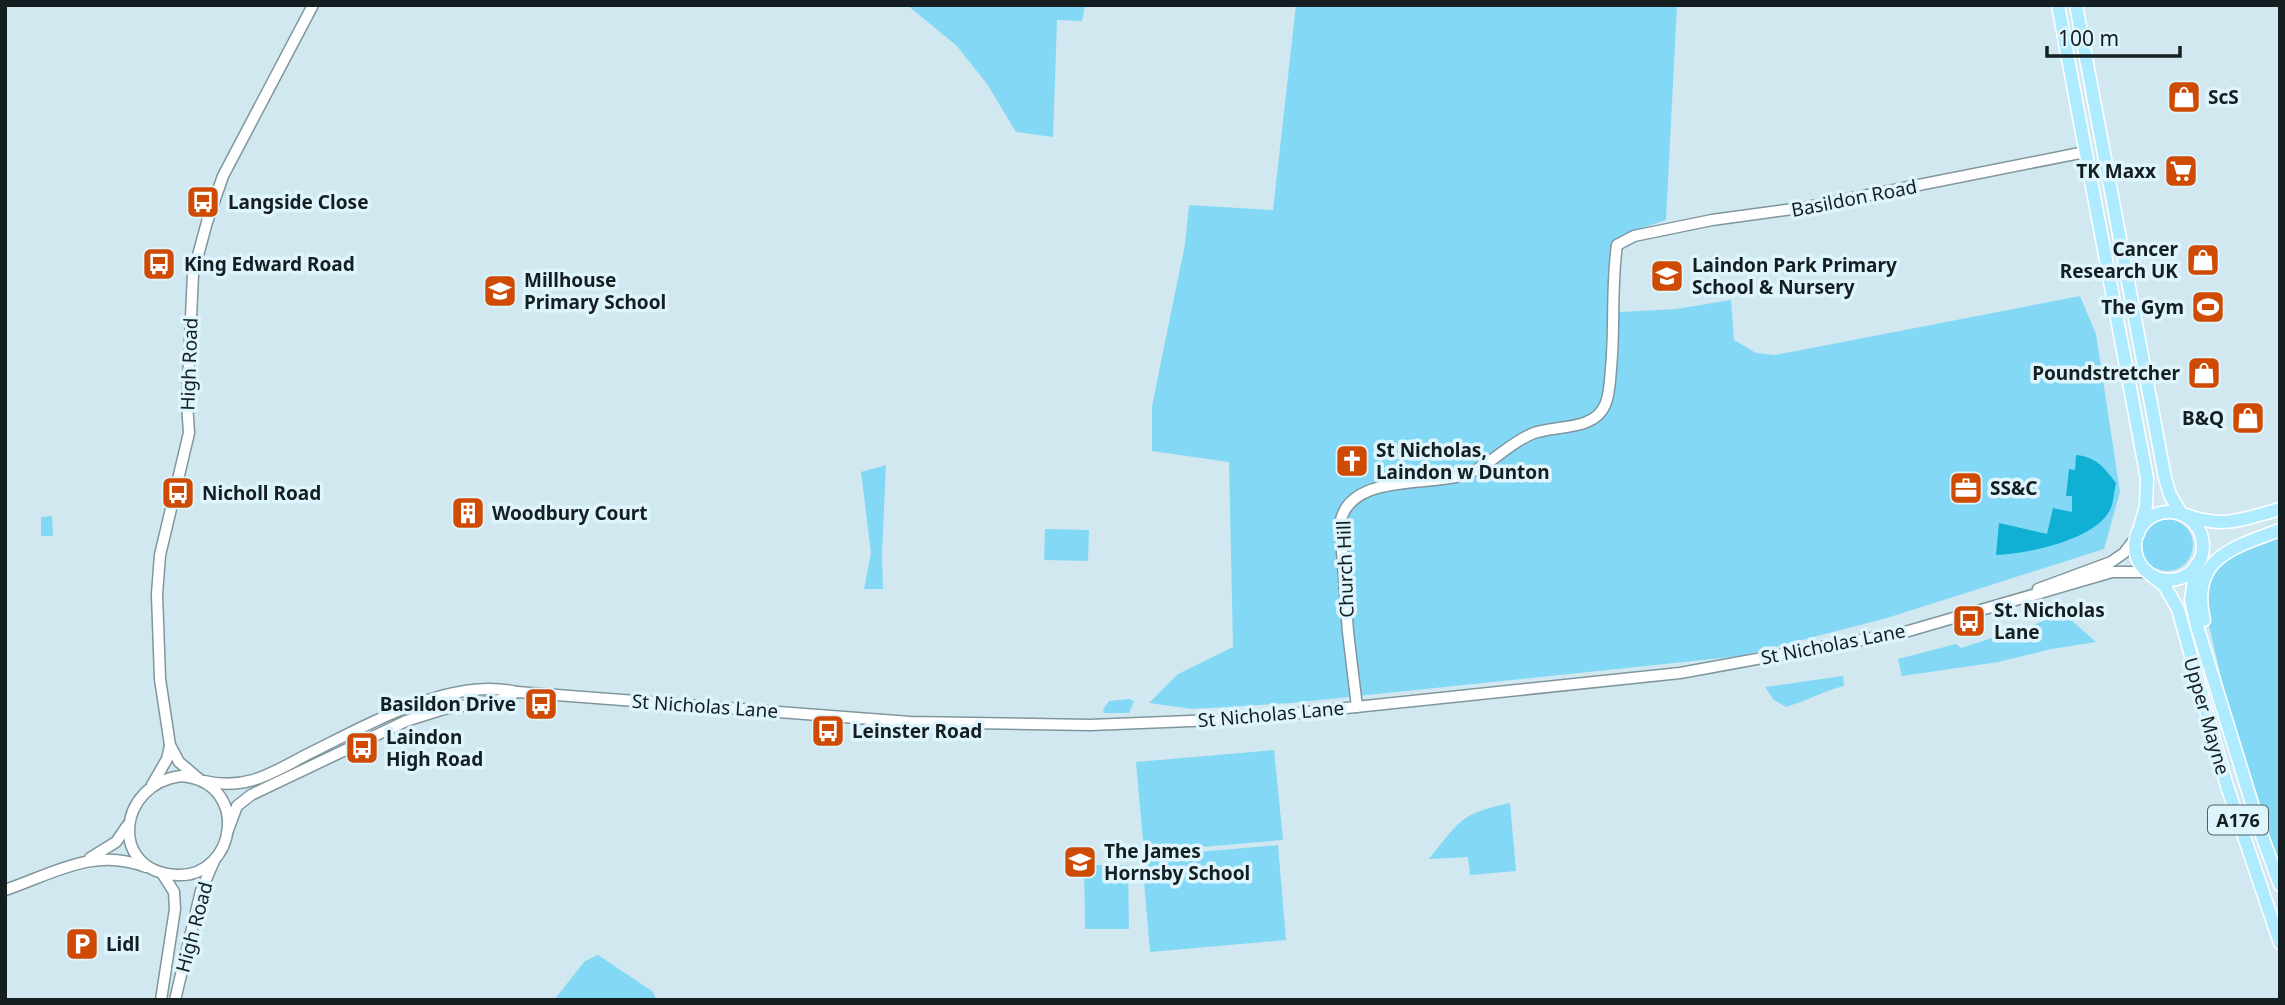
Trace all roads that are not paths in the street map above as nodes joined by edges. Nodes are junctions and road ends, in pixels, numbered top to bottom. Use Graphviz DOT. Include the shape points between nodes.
graph roads {
  1 [pos="313,5"];
  2 [pos="2057,5"];
  3 [pos="2076,5"];
  4 [pos="2085,152"];
  5 [pos="1623,241"];
  6 [pos="2280,509"];
  7 [pos="2182,514"];
  8 [pos="2280,529"];
  9 [pos="2137,535"];
  10 [pos="2197,564"];
  11 [pos="2150,574"];
  12 [pos="2016,598"];
  13 [pos="2213,678"];
  14 [pos="517,692"];
  15 [pos="1357,707"];
  16 [pos="170,745"];
  17 [pos="202,780"];
  18 [pos="148,789"];
  19 [pos="128,823"];
  20 [pos="228,830"];
  21 [pos="217,855"];
  22 [pos="85,861"];
  23 [pos="160,872"];
  24 [pos="2280,885"];
  25 [pos="5,890"];
  26 [pos="2280,943"];
  27 [pos="161,1000"];
  28 [pos="175,1000"];
  1 -- 16 [label="main road, High Road" via="223,176 193,274 189,433 160,555 157,594 160,679"];
  2 -- 4 [label="main road, A176"];
  3 -- 7 [label="main road, A176" via="2165,478"];
  4 -- 5 [label="main road, Basildon Road" via="1821,205 1712,220"];
  4 -- 9 [label="main road, A176" via="2147,478 2146,506"];
  5 -- 15 [label="main road, Church Hill" via="1616,253 1609,388 1597,416 1530,435 1485,466 1461,476 1372,489 1343,511 1340,524"];
  6 -- 7 [label="main road" via="2225,523"];
  7 -- 9 [label="main road" via="2167,511 2154,515"];
  7 -- 10 [label="main road, A176" via="2200,534"];
  8 -- 10 [label="main road" via="2221,545"];
  8 -- 13 [label="main road" via="2226,552 2205,575 2200,605"];
  9 -- 11 [label="main road, A176" via="2137,559"];
  9 -- 12 [label="main road, St Nicholas Lane" via="2111,562"];
  10 -- 11 [label="main road" via="2177,578"];
  10 -- 13 [label="main road, Upper Mayne / A176" via="2191,600"];
  11 -- 12 [label="main road, St Nicholas Lane" via="2112,572"];
  11 -- 26 [label="main road, Upper Mayne / A176" via="2164,585 2178,609 2227,786"];
  12 -- 15 [label="main road, St Nicholas Lane" via="1905,632 1680,673"];
  13 -- 24 [label="main road, Upper Mayne / A176"];
  14 -- 15 [label="main road, St Nicholas Lane" via="911,722 997,724 1241,719"];
  14 -- 17 [label="main road, St Nicholas Lane" via="498,688 447,696 384,717 254,781 224,785"];
  14 -- 20 [label="main road, St Nicholas Lane" via="500,700 444,709 372,736 251,795 237,806"];
  16 -- 17 [label="main road, High Road" via="179,762"];
  16 -- 18 [label="main road" via="167,760"];
  17 -- 18 [label="main road" via="173,777"];
  17 -- 20 [label="main road" via="226,805"];
  18 -- 19 [label="main road"];
  19 -- 22 [label="main road" via="116,842"];
  19 -- 23 [label="main road" via="135,852"];
  20 -- 21 [label="main road"];
  21 -- 23 [label="main road" via="192,873"];
  21 -- 28 [label="main road, High Road" via="201,891"];
  22 -- 23 [label="main road" via="118,859"];
  22 -- 25 [label="main road"];
  23 -- 27 [label="main road, High Road" via="174,892 175,909"];
}
